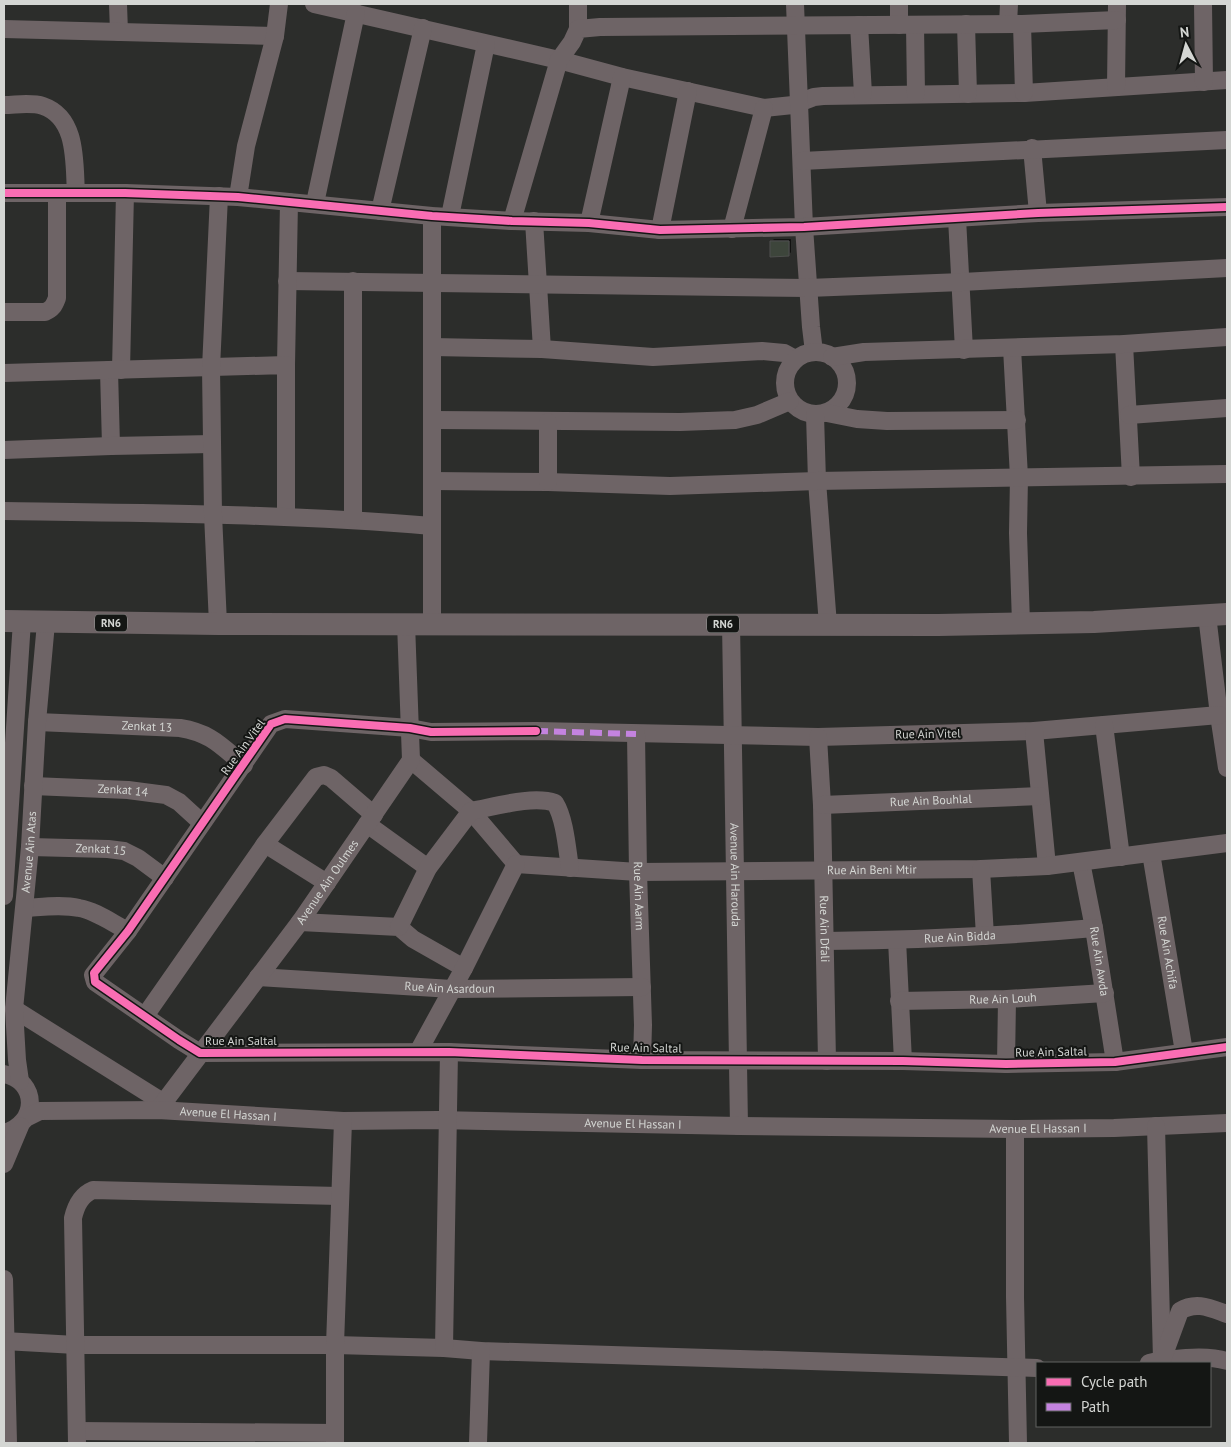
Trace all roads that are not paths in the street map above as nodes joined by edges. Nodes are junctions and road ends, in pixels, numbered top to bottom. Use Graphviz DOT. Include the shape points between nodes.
graph roads {
  1 [pos="118,4"];
  2 [pos="279,4"];
  3 [pos="314,4"];
  4 [pos="578,4"];
  5 [pos="795,4"];
  6 [pos="899,4"];
  7 [pos="1009,4"];
  8 [pos="1203,4"];
  9 [pos="1117,12"];
  10 [pos="356,13"];
  11 [pos="966,24"];
  12 [pos="1015,24"];
  13 [pos="796,25"];
  14 [pos="859,25"];
  15 [pos="907,25"];
  16 [pos="423,28"];
  17 [pos="578,29"];
  18 [pos="4,30"];
  19 [pos="119,32"];
  20 [pos="275,36"];
  21 [pos="486,44"];
  22 [pos="559,60"];
  23 [pos="622,77"];
  24 [pos="1227,80"];
  25 [pos="1204,82"];
  26 [pos="1116,87"];
  27 [pos="688,91"];
  28 [pos="1024,93"];
  29 [pos="863,94"];
  30 [pos="916,94"];
  31 [pos="968,94"];
  32 [pos="799,103"];
  33 [pos="4,105"];
  34 [pos="764,108"];
  35 [pos="1227,140"];
  36 [pos="1032,148"];
  37 [pos="802,160"];
  38 [pos="4,193"];
  39 [pos="57,193"];
  40 [pos="76,193"];
  41 [pos="125,193"];
  42 [pos="219,196"];
  43 [pos="238,197"];
  44 [pos="288,202"];
  45 [pos="315,203"];
  46 [pos="1227,207"];
  47 [pos="380,211"];
  48 [pos="1038,213"];
  49 [pos="432,216"];
  50 [pos="450,216"];
  51 [pos="958,218"];
  52 [pos="512,221"];
  53 [pos="534,222"];
  54 [pos="589,222"];
  55 [pos="804,227"];
  56 [pos="732,229"];
  57 [pos="660,230"];
  58 [pos="1227,268"];
  59 [pos="287,281"];
  60 [pos="353,281"];
  61 [pos="432,282"];
  62 [pos="962,282"];
  63 [pos="539,285"];
  64 [pos="808,288"];
  65 [pos="4,312"];
  66 [pos="1227,336"];
  67 [pos="1124,344"];
  68 [pos="432,347"];
  69 [pos="1012,348"];
  70 [pos="542,349"];
  71 [pos="964,350"];
  72 [pos="814,352"];
  73 [pos="832,357"];
  74 [pos="795,359"];
  75 [pos="286,365"];
  76 [pos="211,368"];
  77 [pos="115,370"];
  78 [pos="4,373"];
  79 [pos="790,401"];
  80 [pos="1227,408"];
  81 [pos="821,414"];
  82 [pos="1128,415"];
  83 [pos="433,420"];
  84 [pos="1016,420"];
  85 [pos="548,422"];
  86 [pos="212,444"];
  87 [pos="111,446"];
  88 [pos="4,450"];
  89 [pos="1227,474"];
  90 [pos="1019,477"];
  91 [pos="1131,477"];
  92 [pos="817,481"];
  93 [pos="432,482"];
  94 [pos="548,482"];
  95 [pos="4,511"];
  96 [pos="213,514"];
  97 [pos="286,516"];
  98 [pos="353,519"];
  99 [pos="432,526"];
  100 [pos="1217,615"];
  101 [pos="13,621"];
  102 [pos="46,623"];
  103 [pos="218,624"];
  104 [pos="406,624"];
  105 [pos="432,624"];
  106 [pos="731,624"];
  107 [pos="1021,624"];
  108 [pos="828,625"];
  109 [pos="1219,716"];
  110 [pos="37,722"];
  111 [pos="1104,726"];
  112 [pos="410,728"];
  113 [pos="1034,731"];
  114 [pos="636,734"];
  115 [pos="732,734"];
  116 [pos="818,737"];
  117 [pos="411,760"];
  118 [pos="244,765"];
  119 [pos="8,767"];
  120 [pos="1227,768"];
  121 [pos="33,786"];
  122 [pos="1040,796"];
  123 [pos="822,805"];
  124 [pos="471,811"];
  125 [pos="371,820"];
  126 [pos="202,823"];
  127 [pos="1227,843"];
  128 [pos="265,844"];
  129 [pos="30,847"];
  130 [pos="1151,853"];
  131 [pos="1121,857"];
  132 [pos="1081,862"];
  133 [pos="516,864"];
  134 [pos="1047,866"];
  135 [pos="428,868"];
  136 [pos="570,868"];
  137 [pos="981,869"];
  138 [pos="824,871"];
  139 [pos="638,872"];
  140 [pos="734,872"];
  141 [pos="164,878"];
  142 [pos="327,883"];
  143 [pos="4,886"];
  144 [pos="24,908"];
  145 [pos="300,922"];
  146 [pos="399,927"];
  147 [pos="1094,928"];
  148 [pos="128,931"];
  149 [pos="985,936"];
  150 [pos="826,940"];
  151 [pos="897,940"];
  152 [pos="464,968"];
  153 [pos="94,973"];
  154 [pos="258,977"];
  155 [pos="642,987"];
  156 [pos="452,989"];
  157 [pos="1105,993"];
  158 [pos="1007,998"];
  159 [pos="899,1001"];
  160 [pos="14,1009"];
  161 [pos="145,1016"];
  162 [pos="1227,1047"];
  163 [pos="418,1052"];
  164 [pos="450,1052"];
  165 [pos="1184,1052"];
  166 [pos="200,1053"];
  167 [pos="642,1060"];
  168 [pos="737,1060"];
  169 [pos="827,1061"];
  170 [pos="902,1061"];
  171 [pos="1115,1062"];
  172 [pos="1006,1064"];
  173 [pos="4,1074"];
  174 [pos="23,1085"];
  175 [pos="161,1106"];
  176 [pos="449,1120"];
  177 [pos="343,1121"];
  178 [pos="22,1122"];
  179 [pos="1227,1123"];
  180 [pos="739,1126"];
  181 [pos="1156,1126"];
  182 [pos="1015,1129"];
  183 [pos="4,1164"];
  184 [pos="340,1196"];
  185 [pos="4,1279"];
  186 [pos="1227,1314"];
  187 [pos="4,1341"];
  188 [pos="76,1345"];
  189 [pos="335,1345"];
  190 [pos="444,1348"];
  191 [pos="481,1351"];
  192 [pos="1156,1362"];
  193 [pos="1227,1362"];
  194 [pos="1017,1368"];
  195 [pos="1036,1368"];
  196 [pos="77,1437"];
  197 [pos="219,1438"];
  198 [pos="335,1438"];
  199 [pos="8,1443"];
  200 [pos="478,1443"];
  201 [pos="1018,1443"];
  1 -- 19 [label="street"];
  2 -- 20 [label="street"];
  3 -- 10 [label="street"];
  4 -- 17 [label="street"];
  5 -- 13 [label="street"];
  6 -- 15 [label="street"];
  7 -- 12 [label="street"];
  8 -- 25 [label="street"];
  9 -- 12 [label="street"];
  9 -- 26 [label="street"];
  10 -- 16 [label="street"];
  10 -- 45 [label="street"];
  11 -- 12 [label="street"];
  11 -- 15 [label="street"];
  11 -- 31 [label="street"];
  12 -- 28 [label="street"];
  13 -- 14 [label="street"];
  13 -- 17 [label="street"];
  13 -- 32 [label="street"];
  14 -- 15 [label="street"];
  14 -- 29 [label="street"];
  15 -- 30 [label="street"];
  16 -- 21 [label="street"];
  16 -- 47 [label="street"];
  17 -- 22 [label="street"];
  18 -- 19 [label="street"];
  19 -- 20 [label="street"];
  20 -- 43 [label="street" via="246,146"];
  21 -- 22 [label="street"];
  21 -- 50 [label="street"];
  22 -- 23 [label="street"];
  22 -- 52 [label="street"];
  23 -- 27 [label="street"];
  23 -- 54 [label="street"];
  24 -- 25 [label="street"];
  25 -- 26 [label="street"];
  26 -- 28 [label="street"];
  27 -- 34 [label="street"];
  27 -- 57 [label="street"];
  28 -- 31 [label="street"];
  29 -- 30 [label="street"];
  29 -- 32 [label="street" via="814,96"];
  30 -- 31 [label="street"];
  32 -- 34 [label="street"];
  32 -- 37 [label="street"];
  33 -- 40 [label="street" via="43,106 62,120 71,138"];
  34 -- 56 [label="street"];
  35 -- 36 [label="street"];
  36 -- 37 [label="street"];
  36 -- 48 [label="street"];
  37 -- 55 [label="street"];
  38 -- 39 [label="street"];
  39 -- 40 [label="street"];
  39 -- 65 [label="street" via="55,305 45,312"];
  40 -- 41 [label="street"];
  41 -- 42 [label="street"];
  41 -- 77 [label="street"];
  42 -- 43 [label="street"];
  42 -- 76 [label="street"];
  43 -- 44 [label="street"];
  44 -- 45 [label="street"];
  44 -- 59 [label="street"];
  45 -- 47 [label="street"];
  46 -- 48 [label="street"];
  47 -- 49 [label="street"];
  48 -- 51 [label="street"];
  49 -- 50 [label="street"];
  49 -- 61 [label="street"];
  50 -- 52 [label="street"];
  51 -- 55 [label="street"];
  51 -- 62 [label="street"];
  52 -- 53 [label="street"];
  53 -- 54 [label="street"];
  53 -- 63 [label="street"];
  54 -- 57 [label="street"];
  55 -- 56 [label="street"];
  55 -- 64 [label="street"];
  56 -- 57 [label="street"];
  58 -- 62 [label="street"];
  59 -- 60 [label="street"];
  59 -- 75 [label="street"];
  60 -- 61 [label="street"];
  60 -- 98 [label="street"];
  61 -- 63 [label="street"];
  61 -- 68 [label="street"];
  62 -- 64 [label="street"];
  62 -- 71 [label="street"];
  63 -- 64 [label="street"];
  63 -- 70 [label="street"];
  64 -- 72 [label="street"];
  66 -- 67 [label="street"];
  67 -- 69 [label="street"];
  67 -- 82 [label="street"];
  68 -- 70 [label="street"];
  68 -- 83 [label="street"];
  69 -- 71 [label="street"];
  69 -- 84 [label="street"];
  70 -- 74 [label="street" via="653,356 775,351"];
  71 -- 73 [label="street" via="864,352"];
  72 -- 73 [label="street"];
  72 -- 74 [label="street"];
  73 -- 81 [label="street" via="842,366 847,379 846,393 838,405"];
  74 -- 79 [label="street" via="786,374 785,388"];
  75 -- 76 [label="street"];
  75 -- 97 [label="street"];
  76 -- 77 [label="street"];
  76 -- 86 [label="street"];
  77 -- 78 [label="street"];
  77 -- 87 [label="street"];
  79 -- 81 [label="street" via="800,410"];
  79 -- 85 [label="street" via="735,420"];
  80 -- 82 [label="street"];
  81 -- 84 [label="street" via="887,421"];
  81 -- 92 [label="street"];
  82 -- 91 [label="street"];
  83 -- 85 [label="street"];
  83 -- 93 [label="street"];
  84 -- 90 [label="street"];
  85 -- 94 [label="street"];
  86 -- 87 [label="street"];
  86 -- 96 [label="street"];
  87 -- 88 [label="street"];
  89 -- 91 [label="street"];
  90 -- 91 [label="street"];
  90 -- 92 [label="street"];
  90 -- 107 [label="street"];
  92 -- 94 [label="street" via="670,486"];
  92 -- 108 [label="street"];
  93 -- 94 [label="street"];
  93 -- 99 [label="street"];
  95 -- 96 [label="street"];
  96 -- 97 [label="street"];
  96 -- 103 [label="street"];
  97 -- 98 [label="street"];
  98 -- 99 [label="street"];
  99 -- 105 [label="street"];
  100 -- 107 [label="main road, RN6"];
  100 -- 109 [label="street"];
  101 -- 102 [label="main road, RN6"];
  101 -- 119 [label="street, Avenue Ain Atas"];
  102 -- 103 [label="main road, RN6"];
  102 -- 110 [label="street, Avenue Ain Atas"];
  103 -- 104 [label="main road, RN6"];
  104 -- 105 [label="main road, RN6"];
  104 -- 112 [label="street"];
  105 -- 106 [label="main road, RN6"];
  106 -- 108 [label="main road, RN6"];
  106 -- 115 [label="street, Avenue Ain Harouda"];
  107 -- 108 [label="main road, RN6"];
  109 -- 111 [label="street, Rue Ain Vitel"];
  109 -- 120 [label="street"];
  110 -- 118 [label="street, Zenkat 13" via="197,731 212,738"];
  110 -- 121 [label="street, Avenue Ain Atas"];
  111 -- 113 [label="street, Rue Ain Vitel"];
  111 -- 131 [label="street"];
  112 -- 114 [label="street, Rue Ain Vitel" via="459,733"];
  112 -- 117 [label="street"];
  112 -- 118 [label="street, Rue Ain Vitel" via="276,721"];
  113 -- 116 [label="street, Rue Ain Vitel"];
  113 -- 122 [label="street"];
  114 -- 115 [label="street, Rue Ain Vitel"];
  114 -- 139 [label="street, Rue Ain Aarm"];
  115 -- 116 [label="street, Rue Ain Vitel"];
  115 -- 140 [label="street, Avenue Ain Harouda"];
  116 -- 123 [label="street, Rue Ain Dfali"];
  117 -- 124 [label="street"];
  117 -- 125 [label="street, Avenue Ain Oulmes"];
  118 -- 126 [label="street, Rue Ain Vitel"];
  119 -- 143 [label="street, Avenue Ain Atas"];
  121 -- 126 [label="street, Zenkat 14" via="166,795"];
  121 -- 129 [label="street, Avenue Ain Atas"];
  122 -- 123 [label="street, Rue Ain Bouhlal"];
  122 -- 134 [label="street"];
  123 -- 138 [label="street, Rue Ain Dfali"];
  124 -- 133 [label="street"];
  124 -- 135 [label="street"];
  124 -- 136 [label="street" via="529,801 555,803 559,808"];
  125 -- 128 [label="street" via="331,778 320,775 312,780"];
  125 -- 135 [label="street"];
  125 -- 142 [label="street, Avenue Ain Oulmes"];
  126 -- 141 [label="street, Rue Ain Vitel"];
  127 -- 130 [label="street, Rue Ain Beni Mtir"];
  128 -- 142 [label="street"];
  128 -- 161 [label="street"];
  129 -- 141 [label="street, Zenkat 15" via="124,852 138,858"];
  129 -- 144 [label="street, Avenue Ain Atas"];
  130 -- 131 [label="street, Rue Ain Beni Mtir"];
  130 -- 165 [label="street, Rue Ain Achifa"];
  131 -- 132 [label="street, Rue Ain Beni Mtir"];
  132 -- 134 [label="street, Rue Ain Beni Mtir"];
  132 -- 147 [label="street, Rue Ain Awda"];
  133 -- 136 [label="street, Rue Ain Beni Mtir"];
  133 -- 152 [label="street"];
  134 -- 137 [label="street, Rue Ain Beni Mtir"];
  135 -- 146 [label="street"];
  136 -- 139 [label="street, Rue Ain Beni Mtir"];
  137 -- 138 [label="street, Rue Ain Beni Mtir"];
  137 -- 149 [label="street"];
  138 -- 140 [label="street, Rue Ain Beni Mtir"];
  138 -- 150 [label="street, Rue Ain Dfali"];
  139 -- 140 [label="street, Rue Ain Beni Mtir"];
  139 -- 155 [label="street, Rue Ain Aarm"];
  140 -- 168 [label="street, Avenue Ain Harouda"];
  141 -- 148 [label="street, Rue Ain Vitel"];
  142 -- 145 [label="street, Avenue Ain Oulmes"];
  144 -- 148 [label="street" via="80,908"];
  144 -- 160 [label="street, Avenue Ain Atas"];
  145 -- 146 [label="street"];
  145 -- 154 [label="street, Avenue Ain Oulmes"];
  146 -- 152 [label="street" via="413,939"];
  147 -- 149 [label="street, Rue Ain Bidda"];
  147 -- 157 [label="street, Rue Ain Awda"];
  148 -- 153 [label="street, Rue Ain Vitel"];
  149 -- 151 [label="street, Rue Ain Bidda"];
  150 -- 151 [label="street, Rue Ain Bidda"];
  150 -- 169 [label="street, Rue Ain Dfali"];
  151 -- 159 [label="street"];
  152 -- 156 [label="street"];
  153 -- 161 [label="street, Rue Ain Saltal" via="95,982"];
  154 -- 156 [label="street, Rue Ain Asardoun"];
  154 -- 166 [label="street, Avenue Ain Oulmes"];
  155 -- 156 [label="street, Rue Ain Asardoun"];
  155 -- 167 [label="street, Rue Ain Aarm"];
  156 -- 163 [label="street"];
  157 -- 158 [label="street, Rue Ain Louh"];
  157 -- 171 [label="street, Rue Ain Awda"];
  158 -- 159 [label="street, Rue Ain Louh"];
  158 -- 172 [label="street"];
  159 -- 170 [label="street"];
  160 -- 174 [label="street, Avenue Ain Atas" via="17,1060"];
  160 -- 175 [label="street"];
  161 -- 166 [label="street, Rue Ain Saltal"];
  162 -- 165 [label="street, Rue Ain Saltal"];
  163 -- 164 [label="street, Rue Ain Saltal"];
  163 -- 166 [label="street, Rue Ain Saltal"];
  164 -- 167 [label="street, Rue Ain Saltal"];
  164 -- 176 [label="street"];
  165 -- 171 [label="street, Rue Ain Saltal"];
  166 -- 175 [label="street, Avenue Ain Oulmes"];
  167 -- 168 [label="street, Rue Ain Saltal"];
  168 -- 169 [label="street, Rue Ain Saltal"];
  168 -- 180 [label="street, Avenue Ain Harouda"];
  169 -- 170 [label="street, Rue Ain Saltal"];
  170 -- 172 [label="street, Rue Ain Saltal"];
  171 -- 172 [label="street, Rue Ain Saltal"];
  173 -- 174 [label="street"];
  174 -- 178 [label="street, Avenue Ain Atas" via="30,1104"];
  175 -- 177 [label="street, Avenue El Hassan I"];
  175 -- 178 [label="street, Avenue El Hassan I"];
  176 -- 177 [label="street, Avenue El Hassan I"];
  176 -- 180 [label="street, Avenue El Hassan I"];
  176 -- 190 [label="street"];
  177 -- 184 [label="street"];
  178 -- 183 [label="street, Avenue Ain Atas"];
  179 -- 181 [label="street, Avenue El Hassan I"];
  180 -- 182 [label="street, Avenue El Hassan I"];
  181 -- 182 [label="street, Avenue El Hassan I"];
  181 -- 192 [label="street"];
  182 -- 194 [label="street"];
  184 -- 188 [label="street" via="93,1190 84,1194 73,1218"];
  184 -- 189 [label="street"];
  185 -- 187 [label="street"];
  186 -- 192 [label="street" via="1194,1305 1180,1311"];
  187 -- 188 [label="street"];
  187 -- 199 [label="street"];
  188 -- 189 [label="street"];
  188 -- 196 [label="street"];
  189 -- 190 [label="street"];
  189 -- 198 [label="street"];
  190 -- 191 [label="street"];
  191 -- 194 [label="street"];
  191 -- 200 [label="street"];
  192 -- 193 [label="street" via="1217,1358"];
  194 -- 195 [label="street"];
  194 -- 201 [label="street"];
  196 -- 197 [label="street"];
  197 -- 198 [label="street"];
}
